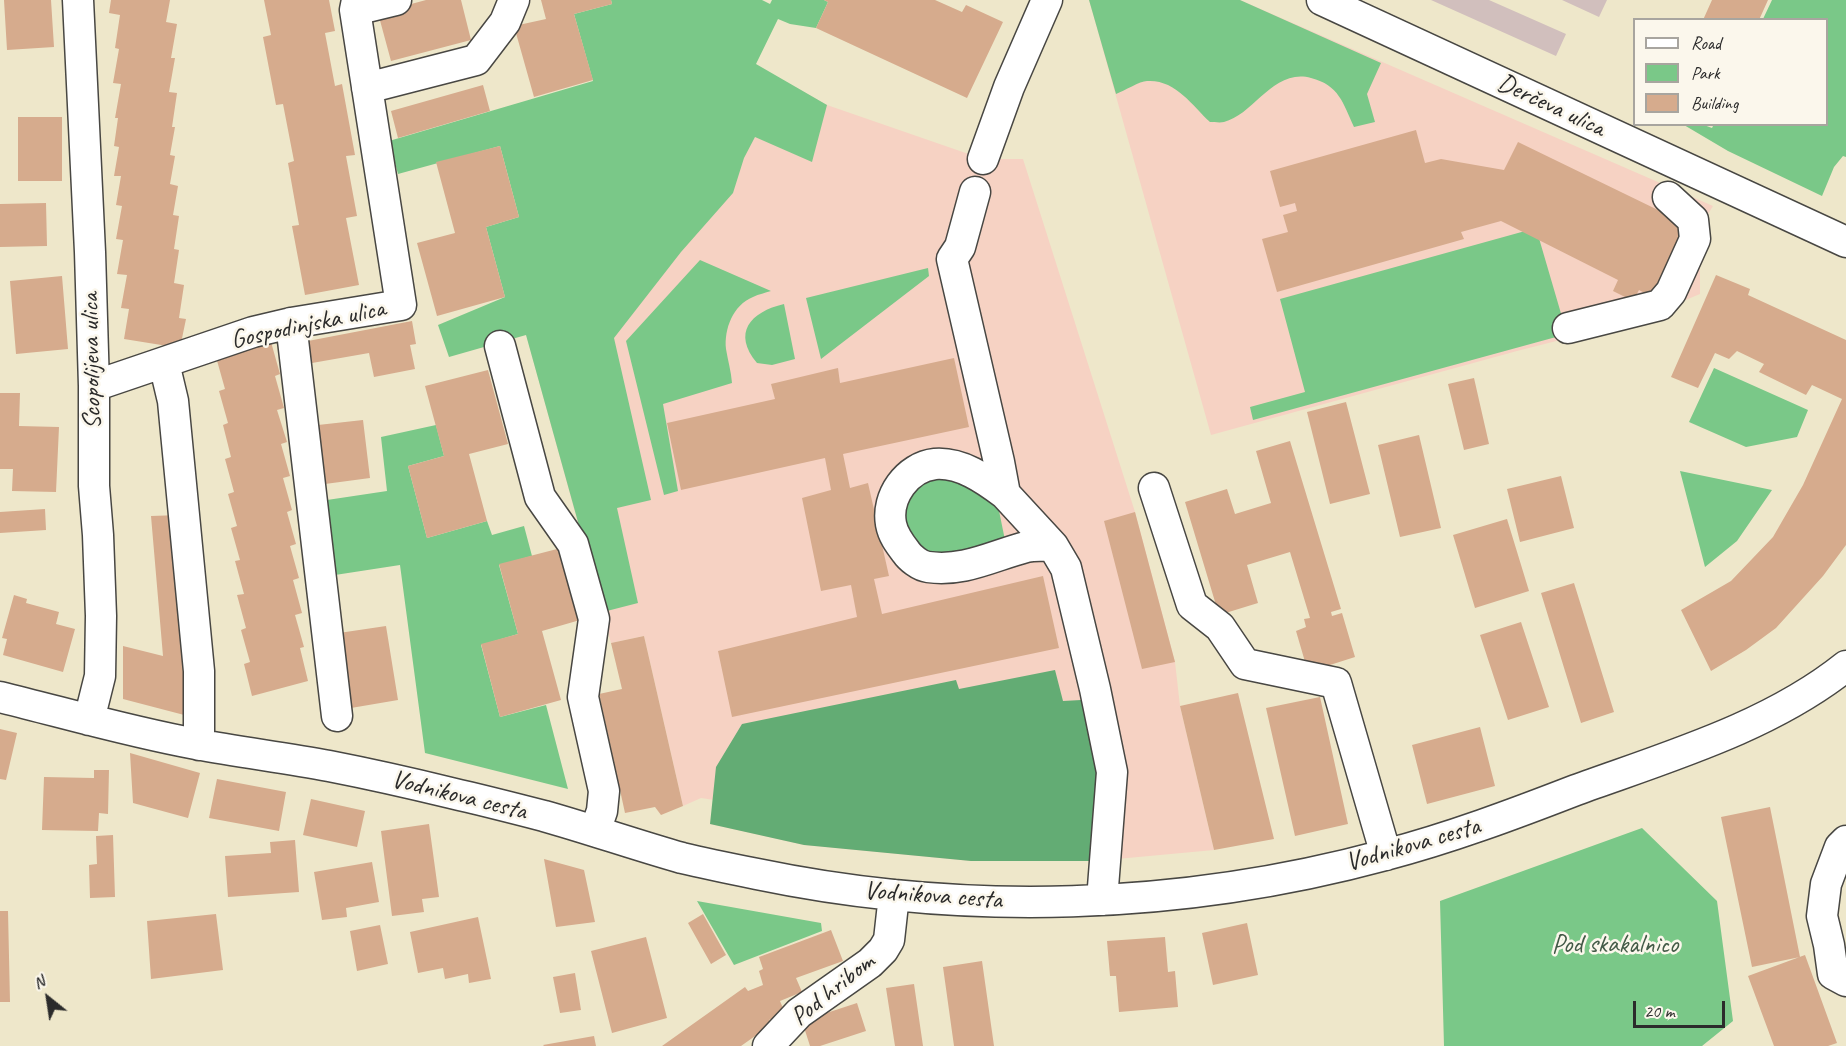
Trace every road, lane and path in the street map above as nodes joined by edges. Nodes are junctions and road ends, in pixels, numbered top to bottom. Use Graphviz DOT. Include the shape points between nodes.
graph roads {
  1 [pos="78,0"];
  2 [pos="396,0"];
  3 [pos="514,0"];
  4 [pos="1047,0"];
  5 [pos="1322,0"];
  6 [pos="356,5"];
  7 [pos="367,88"];
  8 [pos="983,159"];
  9 [pos="975,192"];
  10 [pos="1668,197"];
  11 [pos="1846,242"];
  12 [pos="291,323"];
  13 [pos="1568,328"];
  14 [pos="500,346"];
  15 [pos="164,363"];
  16 [pos="94,386"];
  17 [pos="1154,488"];
  18 [pos="1005,494"];
  19 [pos="1053,546"];
  20 [pos="1846,666"];
  21 [pos="0,698"];
  22 [pos="337,716"];
  23 [pos="89,720"];
  24 [pos="199,745"];
  25 [pos="595,831"];
  26 [pos="1846,841"];
  27 [pos="1386,855"];
  28 [pos="894,895"];
  29 [pos="1102,900"];
  30 [pos="1846,981"];
  31 [pos="768,1046"];
  1 -- 16 [label="street, Scopolijeva ulica"];
  2 -- 6 [label="street"];
  3 -- 7 [label="street" via="505,22 476,60"];
  4 -- 8 [label="street"];
  5 -- 11 [label="street, Derčeva ulica"];
  6 -- 7 [label="street, Gospodinjska ulica"];
  7 -- 12 [label="street, Gospodinjska ulica" via="400,305"];
  9 -- 18 [label="street" via="960,247 951,259"];
  10 -- 13 [label="street" via="1694,220 1695,239 1671,292 1660,305"];
  12 -- 15 [label="street, Gospodinjska ulica"];
  12 -- 22 [label="street"];
  14 -- 25 [label="street" via="540,497 573,544 594,619 583,697 604,791 603,811"];
  15 -- 16 [label="street, Gospodinjska ulica"];
  15 -- 24 [label="street" via="173,401 198,659"];
  16 -- 23 [label="street, Scopolijeva ulica" via="101,653 100,676"];
  17 -- 27 [label="street" via="1192,605 1220,627 1245,664 1336,683"];
  18 -- 19 [label="street"];
  18 -- 19 [label="street" via="982,477 953,465 933,464 911,474 897,488 890,523 896,540 909,556 926,567 962,568 1028,546"];
  19 -- 29 [label="street" via="1065,568 1112,772"];
  20 -- 27 [label="street, Vodnikova cesta" via="1795,700 1715,738 1492,822"];
  21 -- 23 [label="street, Vodnikova cesta"];
  23 -- 24 [label="street, Vodnikova cesta"];
  24 -- 25 [label="street, Vodnikova cesta" via="391,779"];
  25 -- 28 [label="street, Vodnikova cesta" via="685,859 835,888"];
  26 -- 30 [label="street" via="1826,884 1822,916 1833,974"];
  27 -- 29 [label="street, Vodnikova cesta" via="1244,885"];
  28 -- 29 [label="street, Vodnikova cesta" via="1009,902"];
  28 -- 31 [label="street, Pod hribom" via="889,940 883,950 799,1013"];
}
